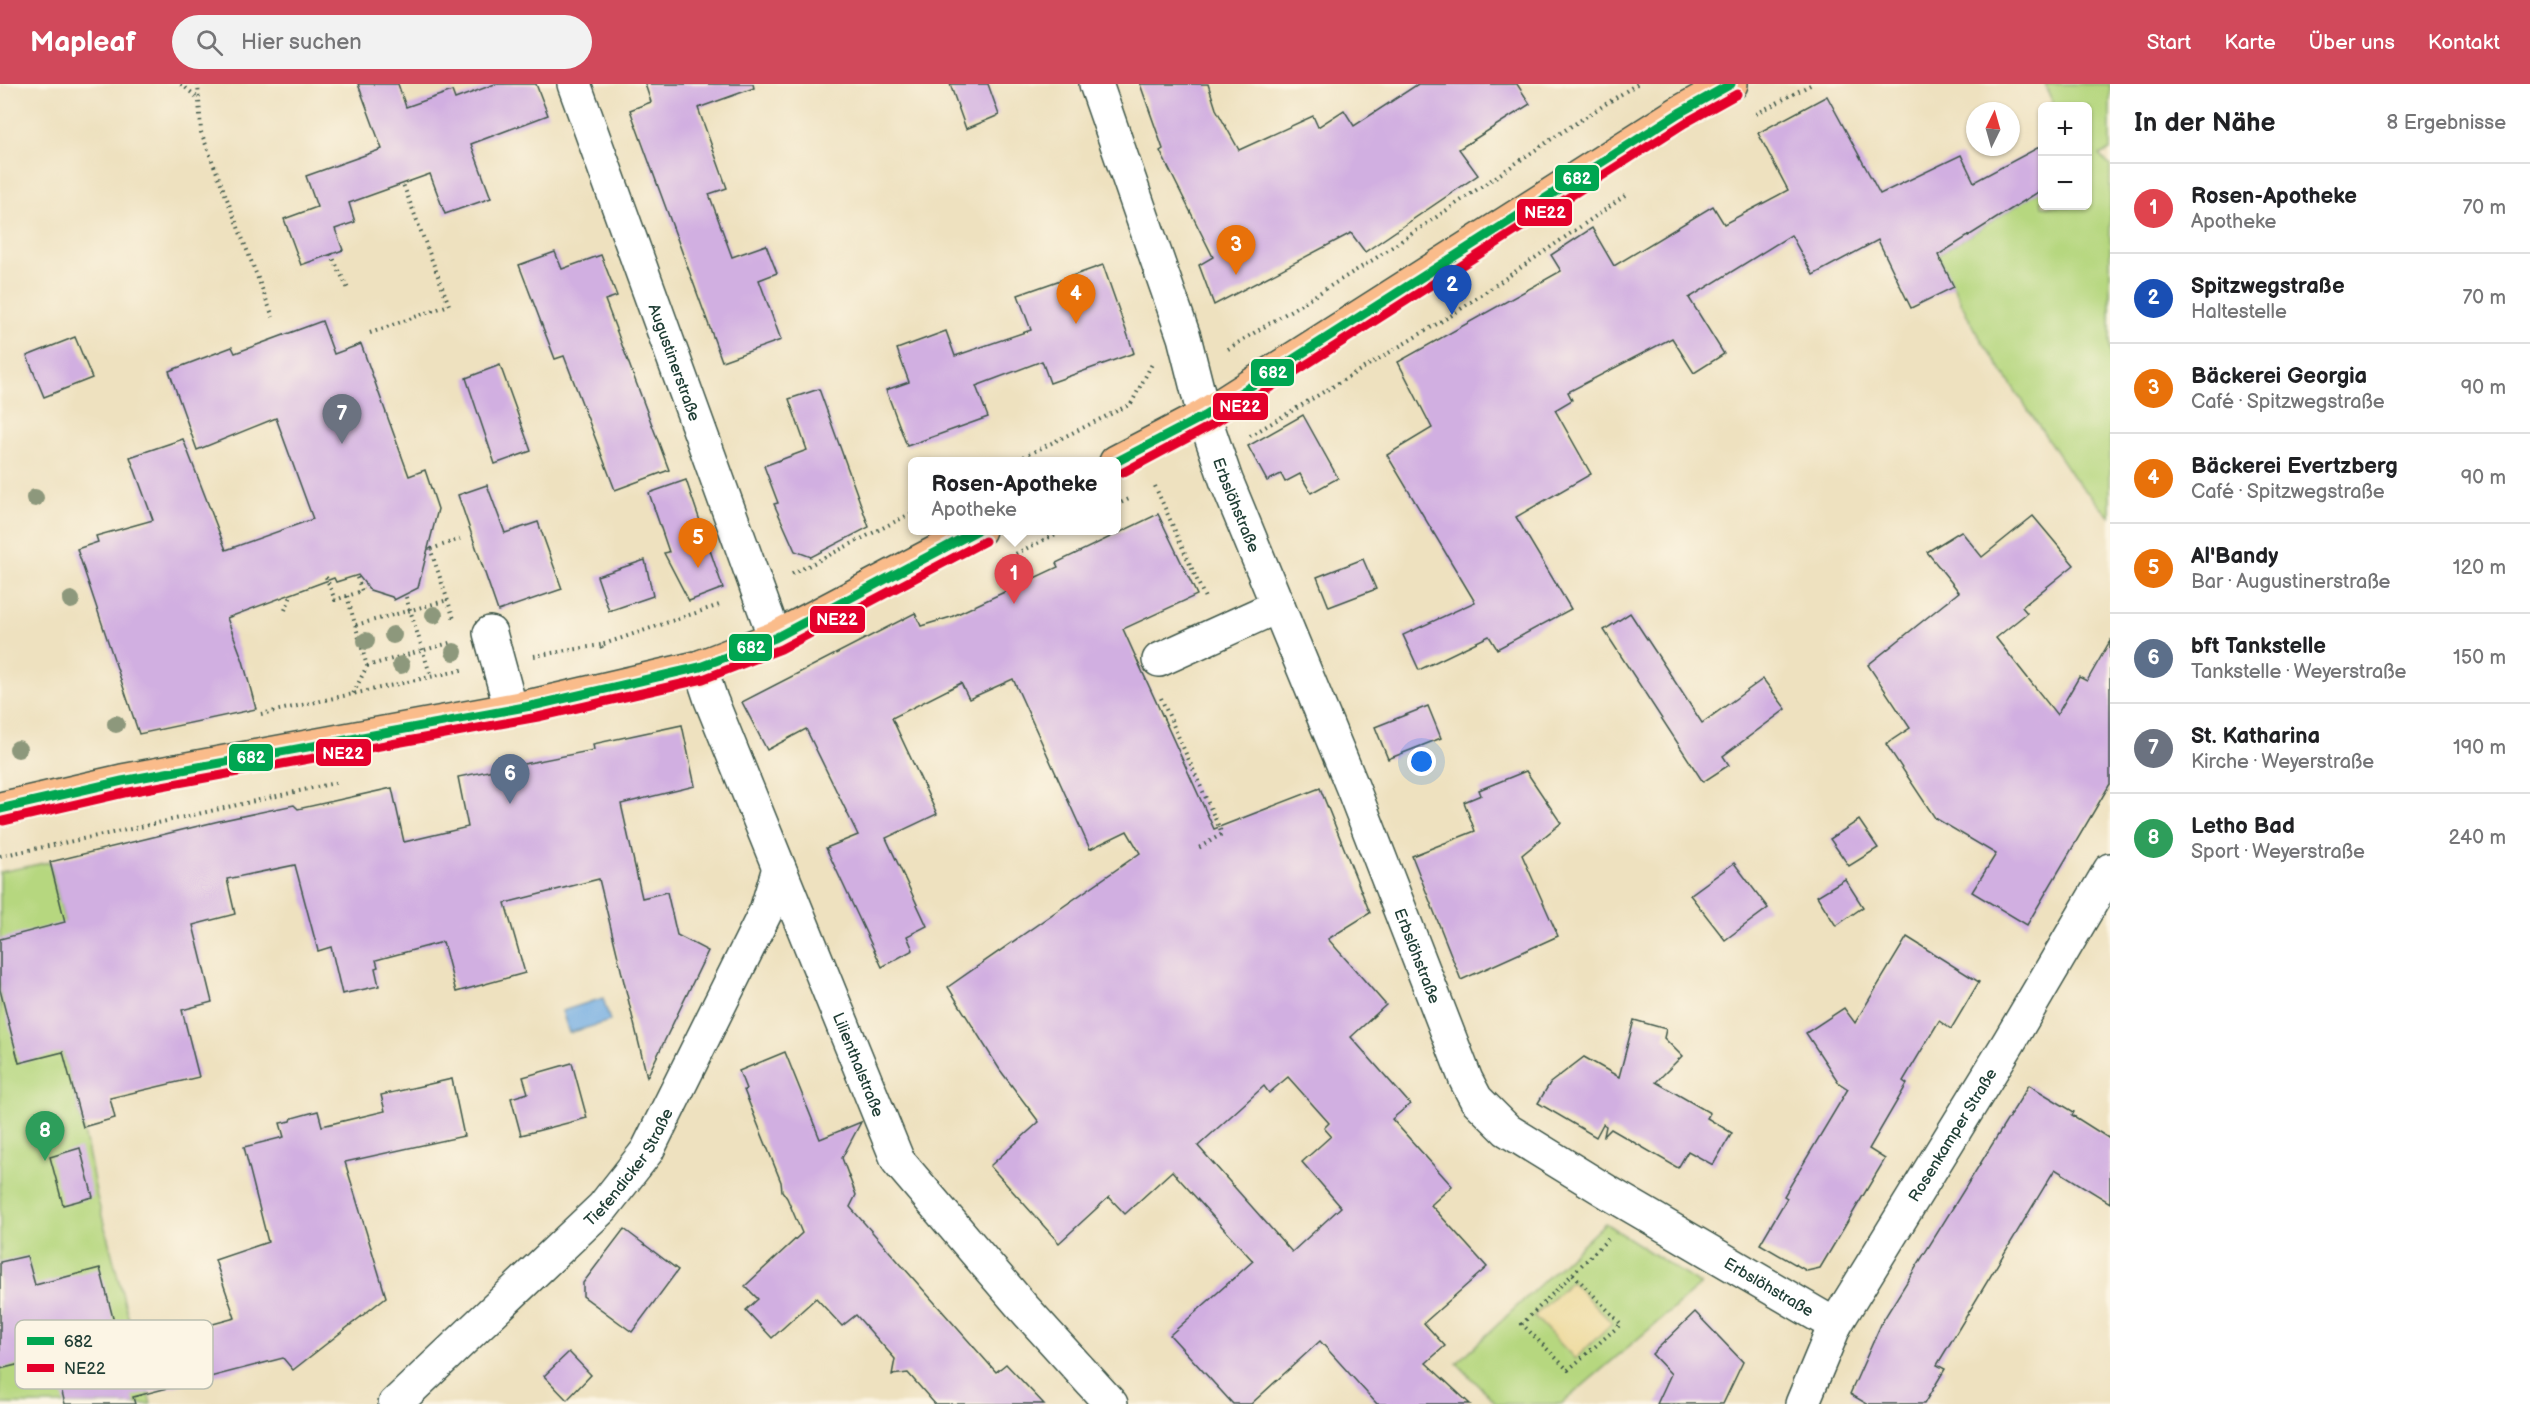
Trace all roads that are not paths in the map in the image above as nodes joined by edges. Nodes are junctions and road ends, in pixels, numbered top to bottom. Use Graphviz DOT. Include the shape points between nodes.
graph roads {
  1 [pos="574,84"];
  2 [pos="1096,84"];
  3 [pos="1731,84"];
  4 [pos="1204,416"];
  5 [pos="1121,459"];
  6 [pos="971,535"];
  7 [pos="1278,606"];
  8 [pos="775,638"];
  9 [pos="495,647"];
  10 [pos="1159,660"];
  11 [pos="700,667"];
  12 [pos="511,710"];
  13 [pos="0,809"];
  14 [pos="779,868"];
  15 [pos="2110,870"];
  16 [pos="1835,1325"];
  17 [pos="395,1404"];
  18 [pos="1111,1404"];
  19 [pos="1802,1404"];
  1 -- 8 [label="street, Augustinerstraße"];
  2 -- 4 [label="street, Erbslöhstraße" via="1184,337"];
  3 -- 4 [label="main road" via="1679,113"];
  4 -- 5 [label="main road"];
  4 -- 7 [label="street, Erbslöhstraße"];
  6 -- 8 [label="main road"];
  7 -- 10 [label="street"];
  7 -- 16 [label="street, Erbslöhstraße" via="1476,1099 1507,1130"];
  8 -- 11 [label="main road"];
  9 -- 12 [label="street"];
  11 -- 12 [label="main road"];
  11 -- 14 [label="street, Lilienthalstraße"];
  12 -- 13 [label="main road" via="122,781"];
  14 -- 17 [label="street, Tiefendicker Straße" via="766,910 642,1159 603,1207"];
  14 -- 18 [label="street, Lilienthalstraße" via="898,1161"];
  15 -- 16 [label="street, Rosenkamper Straße"];
  16 -- 19 [label="street, Rosenkamper Straße"];
}
